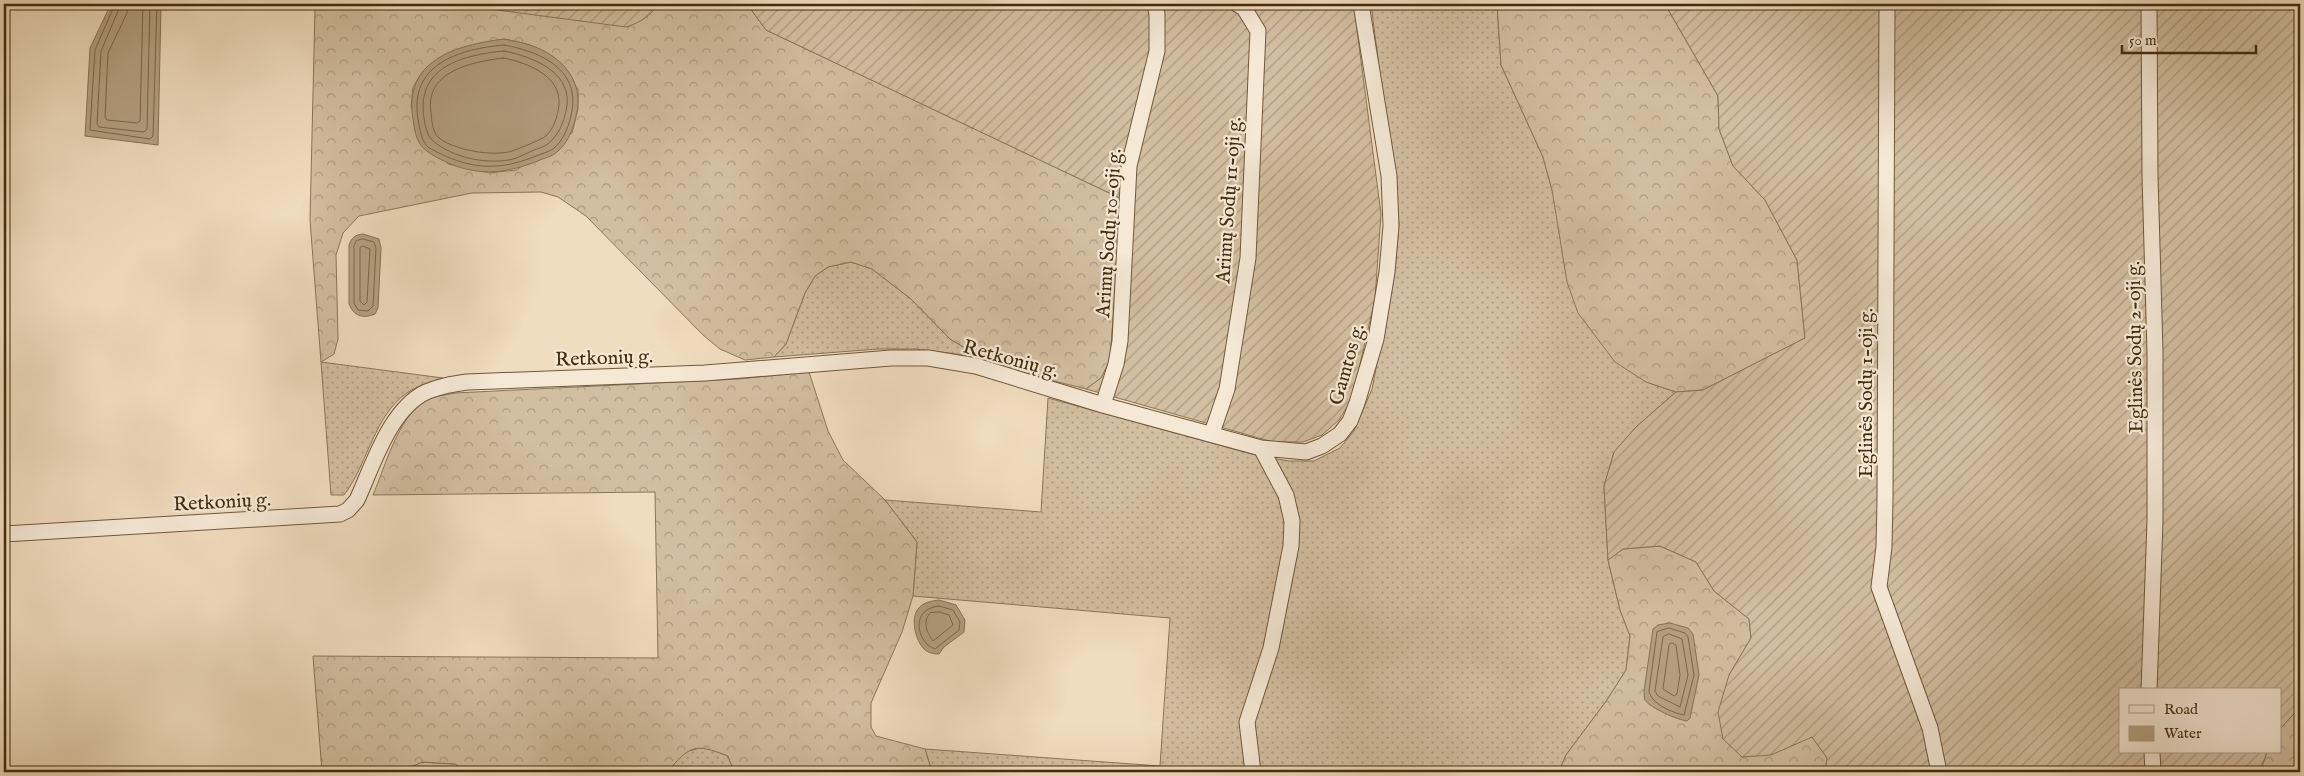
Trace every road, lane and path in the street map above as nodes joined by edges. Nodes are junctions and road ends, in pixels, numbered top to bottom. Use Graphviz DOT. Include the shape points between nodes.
graph roads {
  1 [pos="1155,4"];
  2 [pos="1237,4"];
  3 [pos="1361,4"];
  4 [pos="1887,4"];
  5 [pos="2149,4"];
  6 [pos="1103,405"];
  7 [pos="1212,433"];
  8 [pos="1261,448"];
  9 [pos="4,534"];
  10 [pos="2149,688"];
  11 [pos="2152,754"];
  12 [pos="1252,772"];
  13 [pos="1939,772"];
  14 [pos="2154,772"];
  1 -- 6 [label="street, Arimų Sodų 10-oji g." via="1158,14 1157,51 1129,166 1120,342"];
  2 -- 7 [label="street, Arimų Sodų 11-oji g." via="1244,8 1258,31 1248,258 1227,389"];
  3 -- 8 [label="street, Gamtos g." via="1389,176 1391,226 1388,272 1376,339 1357,403 1350,421 1340,434 1306,452"];
  4 -- 13 [label="street, Eglinės Sodų 1-oji g." via="1885,499 1879,587 1930,728"];
  5 -- 10 [label="street, Eglinės Sodų 2-oji g." via="2155,352"];
  6 -- 7 [label="street, Retkonių g."];
  6 -- 9 [label="street, Retkonių g." via="976,366 928,358 704,373 467,382 435,389 409,403 397,416 357,500 340,514"];
  7 -- 8 [label="street, Retkonių g."];
  8 -- 12 [label="street" via="1286,495 1292,538 1271,648 1247,722"];
  11 -- 14 [label="street"];
}
